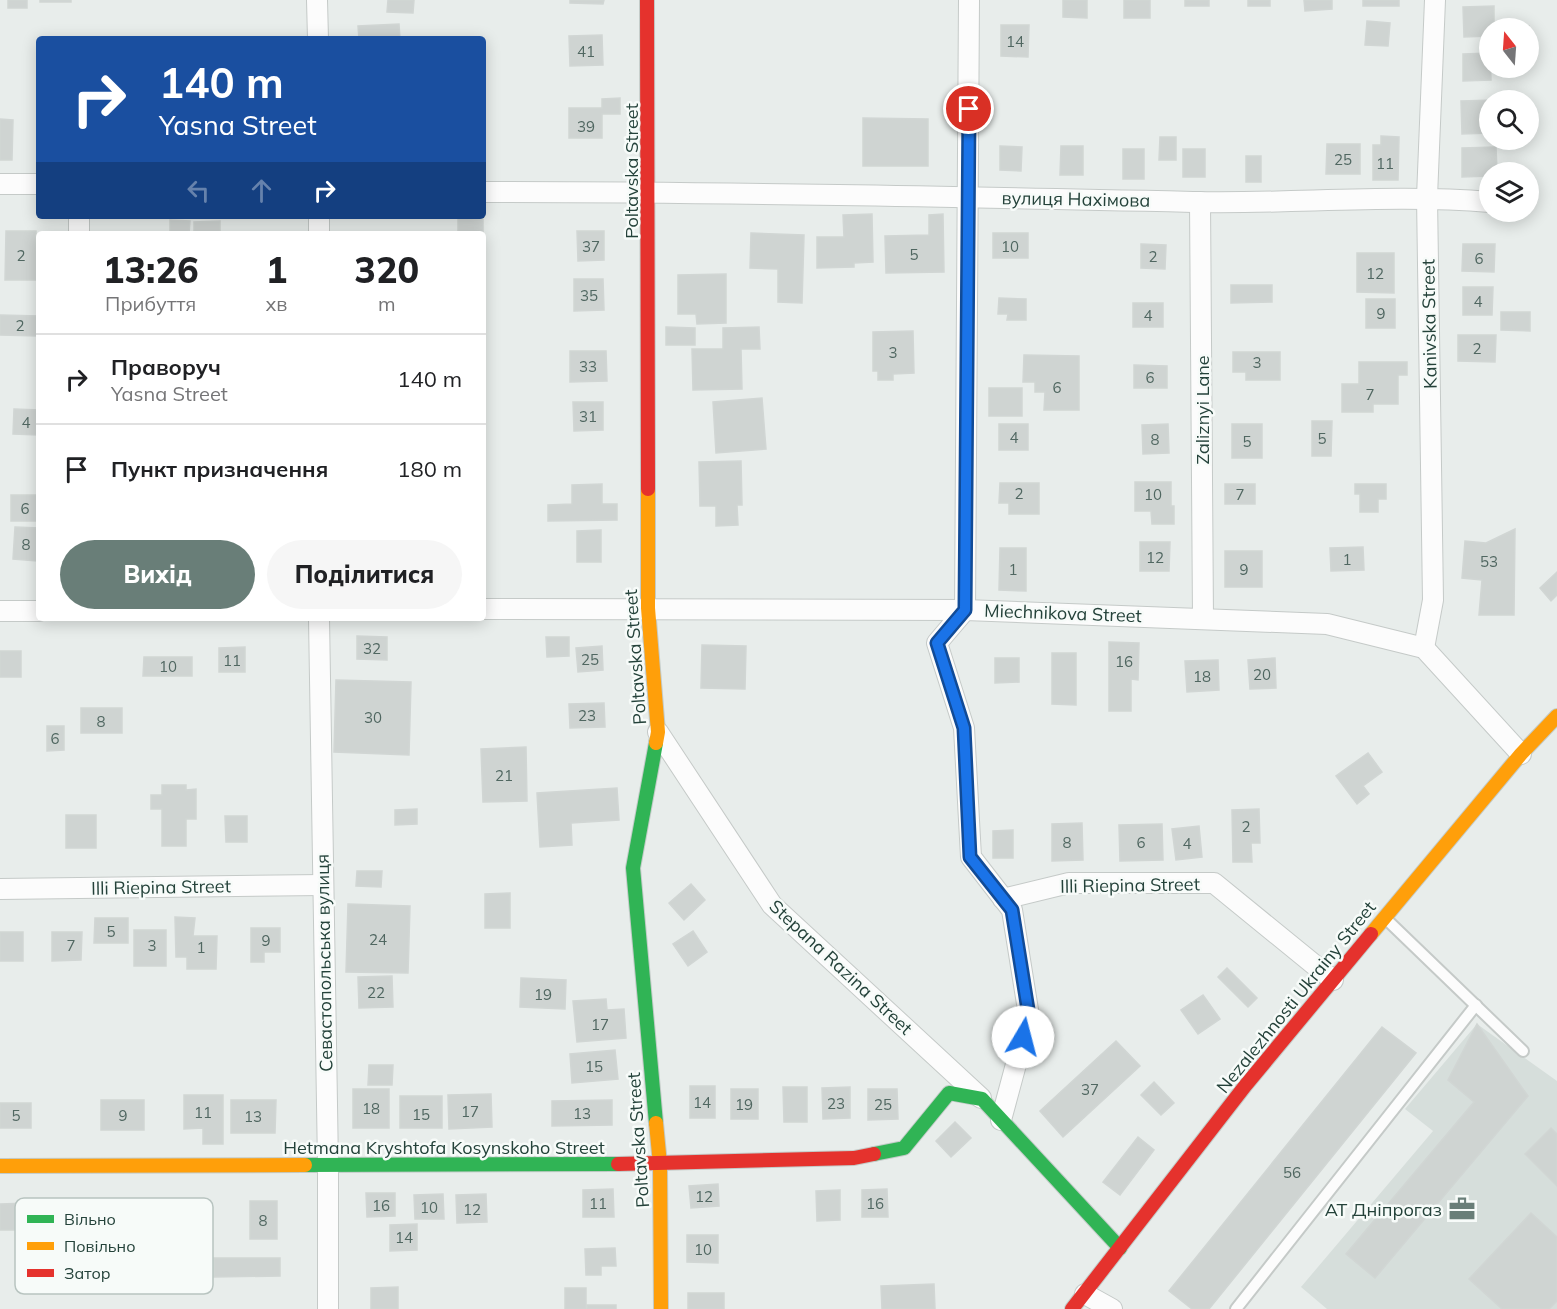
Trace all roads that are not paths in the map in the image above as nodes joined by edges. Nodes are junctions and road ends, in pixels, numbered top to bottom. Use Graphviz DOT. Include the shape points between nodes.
graph roads {
  1 [pos="317,0"];
  2 [pos="648,0"];
  3 [pos="969,0"];
  4 [pos="1435,0"];
  5 [pos="318,36"];
  6 [pos="0,184"];
  7 [pos="36,184"];
  8 [pos="486,192"];
  9 [pos="650,192"];
  10 [pos="969,196"];
  11 [pos="1427,197"];
  12 [pos="1479,201"];
  13 [pos="1200,202"];
  14 [pos="648,608"];
  15 [pos="486,609"];
  16 [pos="965,610"];
  17 [pos="0,611"];
  18 [pos="36,611"];
  19 [pos="1203,618"];
  20 [pos="319,621"];
  21 [pos="1424,648"];
  22 [pos="1557,716"];
  23 [pos="658,732"];
  24 [pos="1521,754"];
  25 [pos="322,885"];
  26 [pos="0,889"];
  27 [pos="1003,899"];
  28 [pos="1385,918"];
  29 [pos="1333,980"];
  30 [pos="1476,1005"];
  31 [pos="1523,1050"];
  32 [pos="982,1099"];
  33 [pos="1001,1120"];
  34 [pos="660,1164"];
  35 [pos="0,1166"];
  36 [pos="328,1166"];
  37 [pos="1120,1248"];
  38 [pos="1085,1294"];
  39 [pos="328,1309"];
  40 [pos="662,1309"];
  41 [pos="1072,1309"];
  42 [pos="1112,1309"];
  43 [pos="1236,1309"];
  1 -- 5 [label="street"];
  2 -- 9 [label="street, Poltavska Street"];
  3 -- 10 [label="street"];
  4 -- 11 [label="street, Kanivska Street"];
  6 -- 7 [label="street"];
  8 -- 9 [label="street, вулиця Нахімова"];
  9 -- 10 [label="street, вулиця Нахімова"];
  9 -- 14 [label="street, Poltavska Street"];
  10 -- 13 [label="street, вулиця Нахімова"];
  10 -- 16 [label="street"];
  11 -- 12 [label="street, вулиця Нахімова"];
  11 -- 13 [label="street, вулиця Нахімова"];
  11 -- 21 [label="street, Kanivska Street" via="1433,600"];
  13 -- 19 [label="street, Zaliznyi Lane"];
  14 -- 15 [label="street, Miechnikova Street"];
  14 -- 16 [label="street, Miechnikova Street"];
  14 -- 23 [label="street, Poltavska Street"];
  16 -- 19 [label="street, Miechnikova Street"];
  16 -- 27 [label="street" via="937,643 964,728 970,857"];
  17 -- 18 [label="street"];
  19 -- 21 [label="street, Miechnikova Street" via="1327,624"];
  20 -- 25 [label="street, Севастопольська вулиця"];
  21 -- 24 [label="street"];
  22 -- 24 [label="street, Nezalezhnosti Ukrainy Street"];
  23 -- 32 [label="street, Stepana Razina Street" via="772,905"];
  23 -- 34 [label="street, Poltavska Street" via="633,868"];
  24 -- 28 [label="street, Nezalezhnosti Ukrainy Street"];
  25 -- 26 [label="street, Illi Riepina Street"];
  25 -- 36 [label="street, Севастопольська вулиця"];
  27 -- 29 [label="street, Illi Riepina Street" via="1069,883 1214,883"];
  27 -- 33 [label="street" via="1012,910 1029,1016"];
  28 -- 29 [label="street, Nezalezhnosti Ukrainy Street"];
  28 -- 30 [label="lane"];
  29 -- 37 [label="street, Nezalezhnosti Ukrainy Street"];
  30 -- 31 [label="lane"];
  30 -- 43 [label="lane"];
  32 -- 33 [label="street"];
  32 -- 34 [label="street, Hetmana Kryshtofa Kosynskoho Street" via="949,1093 904,1148 864,1156"];
  33 -- 37 [label="street"];
  34 -- 36 [label="street, Hetmana Kryshtofa Kosynskoho Street"];
  34 -- 40 [label="street, Poltavska Street"];
  35 -- 36 [label="street, Hetmana Kryshtofa Kosynskoho Street"];
  36 -- 39 [label="street, Севастопольська вулиця"];
  37 -- 38 [label="street, Nezalezhnosti Ukrainy Street"];
  38 -- 41 [label="street, Nezalezhnosti Ukrainy Street"];
  38 -- 42 [label="street"];
}
